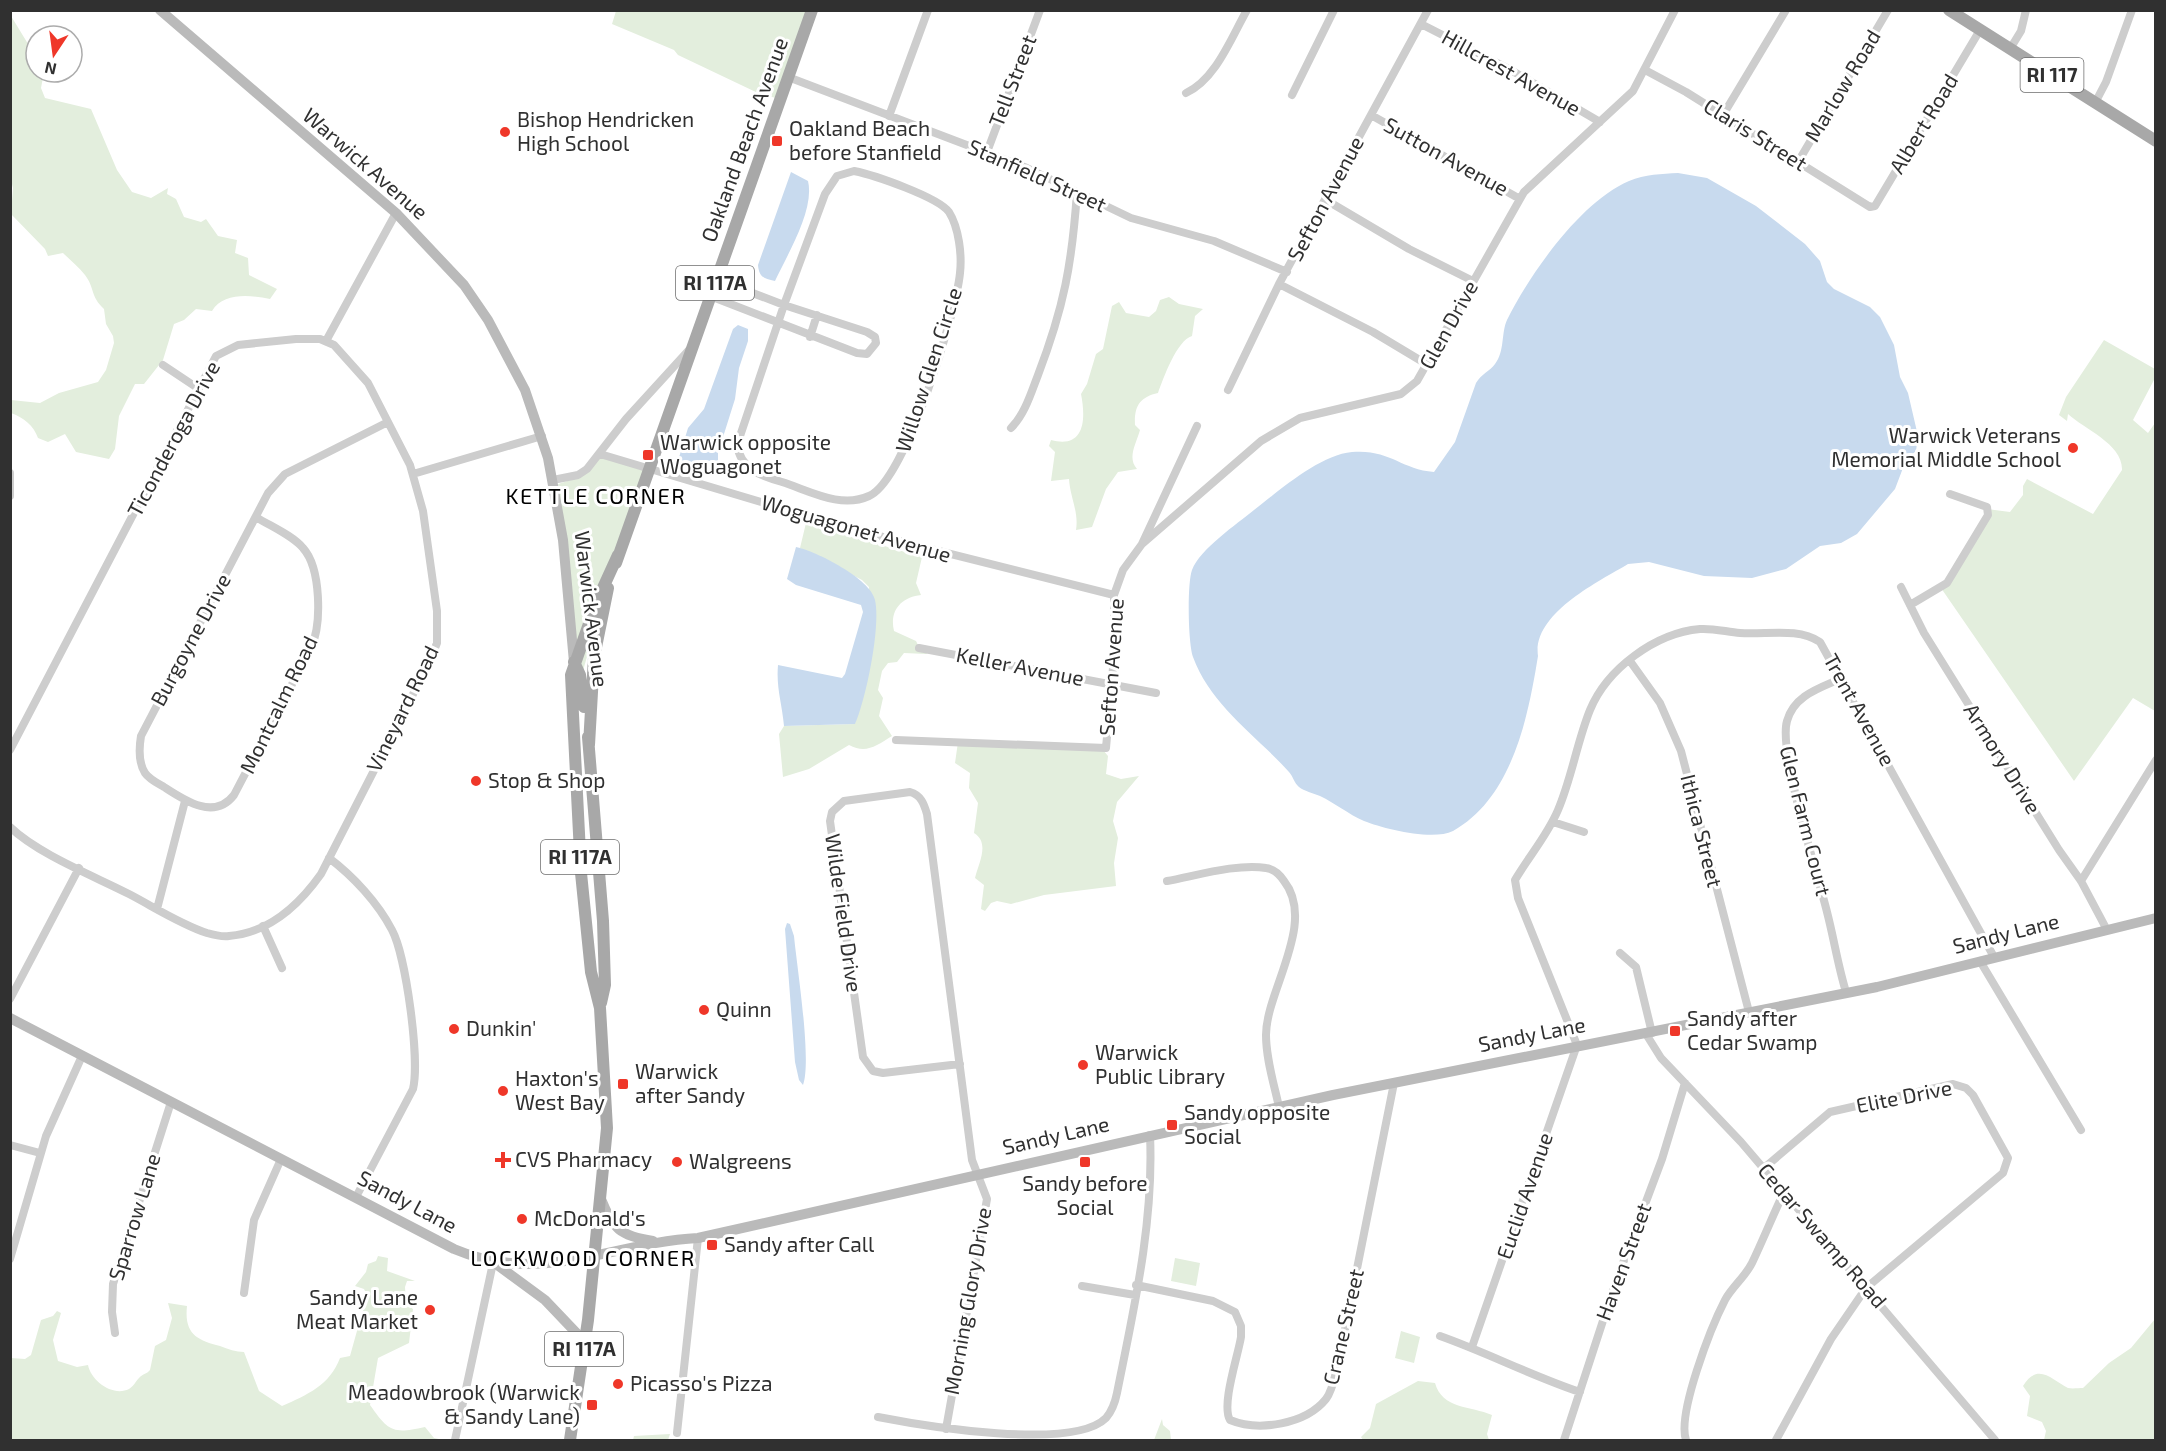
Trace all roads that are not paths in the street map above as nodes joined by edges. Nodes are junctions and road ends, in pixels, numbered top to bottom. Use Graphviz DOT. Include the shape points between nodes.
graph roads {
  1 [pos="160,10"];
  2 [pos="812,10"];
  3 [pos="928,10"];
  4 [pos="1040,10"];
  5 [pos="1247,10"];
  6 [pos="1334,10"];
  7 [pos="1428,10"];
  8 [pos="1675,10"];
  9 [pos="1786,10"];
  10 [pos="1888,10"];
  11 [pos="1949,10"];
  12 [pos="2026,10"];
  13 [pos="2132,10"];
  14 [pos="1421,24"];
  15 [pos="1980,30"];
  16 [pos="2010,49"];
  17 [pos="1646,70"];
  18 [pos="788,77"];
  19 [pos="1186,93"];
  20 [pos="1292,95"];
  21 [pos="2095,102"];
  22 [pos="1371,115"];
  23 [pos="1723,115"];
  24 [pos="889,116"];
  25 [pos="1600,122"];
  26 [pos="2156,141"];
  27 [pos="987,152"];
  28 [pos="1798,162"];
  29 [pos="1077,192"];
  30 [pos="1520,199"];
  31 [pos="1326,200"];
  32 [pos="1863,203"];
  33 [pos="396,213"];
  34 [pos="1287,272"];
  35 [pos="716,279"];
  36 [pos="1473,281"];
  37 [pos="1279,284"];
  38 [pos="710,296"];
  39 [pos="784,305"];
  40 [pos="817,315"];
  41 [pos="778,323"];
  42 [pos="810,337"];
  43 [pos="326,341"];
  44 [pos="689,350"];
  45 [pos="164,365"];
  46 [pos="1428,365"];
  47 [pos="198,389"];
  48 [pos="1228,390"];
  49 [pos="388,422"];
  50 [pos="1197,426"];
  51 [pos="1011,428"];
  52 [pos="542,436"];
  53 [pos="600,454"];
  54 [pos="648,467"];
  55 [pos="10,473"];
  56 [pos="413,474"];
  57 [pos="553,480"];
  58 [pos="1950,494"];
  59 [pos="10,496"];
  60 [pos="255,517"];
  61 [pos="1142,544"];
  62 [pos="618,555"];
  63 [pos="1901,587"];
  64 [pos="1114,595"];
  65 [pos="1910,605"];
  66 [pos="919,648"];
  67 [pos="1630,661"];
  68 [pos="573,669"];
  69 [pos="1842,678"];
  70 [pos="1112,684"];
  71 [pos="1156,693"];
  72 [pos="896,740"];
  73 [pos="589,745"];
  74 [pos="10,750"];
  75 [pos="2156,760"];
  76 [pos="185,801"];
  77 [pos="1553,822"];
  78 [pos="10,826"];
  79 [pos="1584,832"];
  80 [pos="329,858"];
  81 [pos="79,868"];
  82 [pos="2081,880"];
  83 [pos="1167,881"];
  84 [pos="157,909"];
  85 [pos="2156,918"];
  86 [pos="263,926"];
  87 [pos="2107,930"];
  88 [pos="1620,953"];
  89 [pos="1994,957"];
  90 [pos="1980,961"];
  91 [pos="282,968"];
  92 [pos="1846,992"];
  93 [pos="10,999"];
  94 [pos="600,1008"];
  95 [pos="1749,1012"];
  96 [pos="10,1018"];
  97 [pos="1649,1034"];
  98 [pos="1577,1045"];
  99 [pos="82,1056"];
  100 [pos="960,1064"];
  101 [pos="1394,1083"];
  102 [pos="1685,1083"];
  103 [pos="171,1102"];
  104 [pos="1279,1107"];
  105 [pos="2081,1131"];
  106 [pos="1150,1135"];
  107 [pos="10,1145"];
  108 [pos="40,1154"];
  109 [pos="281,1158"];
  110 [pos="1764,1168"];
  111 [pos="976,1175"];
  112 [pos="1784,1192"];
  113 [pos="356,1197"];
  114 [pos="601,1199"];
  115 [pos="698,1238"];
  116 [pos="659,1242"];
  117 [pos="593,1256"];
  118 [pos="10,1259"];
  119 [pos="493,1263"];
  120 [pos="1136,1285"];
  121 [pos="1082,1286"];
  122 [pos="1866,1288"];
  123 [pos="244,1293"];
  124 [pos="1135,1295"];
  125 [pos="115,1333"];
  126 [pos="1440,1336"];
  127 [pos="585,1342"];
  128 [pos="1472,1347"];
  129 [pos="1580,1392"];
  130 [pos="878,1418"];
  131 [pos="946,1429"];
  132 [pos="677,1433"];
  133 [pos="455,1440"];
  134 [pos="570,1440"];
  135 [pos="1564,1440"];
  136 [pos="1686,1440"];
  137 [pos="1776,1440"];
  138 [pos="1995,1440"];
  1 -- 33 [label="main road, Warwick Avenue"];
  2 -- 18 [label="main road, Oakland Beach Avenue / RI 117A"];
  3 -- 24 [label="street"];
  4 -- 27 [label="street, Tell Street"];
  5 -- 19 [label="street" via="1199,87"];
  6 -- 20 [label="street"];
  7 -- 14 [label="street, Sefton Avenue"];
  8 -- 17 [label="street, Glen Drive"];
  9 -- 23 [label="street"];
  10 -- 28 [label="street, Marlow Road"];
  11 -- 15 [label="main road, RI 117"];
  12 -- 16 [label="street" via="2021,31"];
  13 -- 21 [label="street"];
  14 -- 22 [label="street, Sefton Avenue"];
  14 -- 25 [label="street, Hillcrest Avenue"];
  15 -- 16 [label="main road, RI 117"];
  15 -- 32 [label="street, Albert Road" via="1875,206"];
  16 -- 21 [label="main road, RI 117"];
  17 -- 23 [label="street, Claris Street"];
  17 -- 25 [label="street, Glen Drive" via="1633,91"];
  18 -- 24 [label="street, Stanfield Street"];
  18 -- 35 [label="main road, Oakland Beach Avenue / RI 117A"];
  21 -- 26 [label="main road, RI 117"];
  22 -- 30 [label="street, Sutton Avenue"];
  22 -- 31 [label="street, Sefton Avenue"];
  23 -- 28 [label="street, Claris Street"];
  24 -- 27 [label="street, Stanfield Street"];
  25 -- 30 [label="street, Glen Drive" via="1535,180"];
  27 -- 29 [label="street, Stanfield Street"];
  28 -- 32 [label="street, Claris Street"];
  29 -- 34 [label="street, Stanfield Street" via="1135,220 1214,241"];
  29 -- 51 [label="street" via="1064,302 1028,400"];
  30 -- 36 [label="street, Glen Drive"];
  31 -- 34 [label="street, Sefton Avenue"];
  31 -- 36 [label="street"];
  33 -- 43 [label="street"];
  33 -- 52 [label="main road, Warwick Avenue" via="464,285 488,320 517,374"];
  34 -- 37 [label="street, Sefton Avenue"];
  35 -- 38 [label="main road, Oakland Beach Avenue / RI 117A"];
  35 -- 39 [label="street"];
  36 -- 46 [label="street, Glen Drive"];
  37 -- 46 [label="street"];
  37 -- 48 [label="street, Sefton Avenue"];
  38 -- 41 [label="street"];
  38 -- 44 [label="main road, Oakland Beach Avenue / RI 117A"];
  39 -- 40 [label="street"];
  39 -- 41 [label="street, Willow Glen Circle"];
  39 -- 41 [label="street, Willow Glen Circle" via="825,194 837,176 854,171 874,177 934,200 951,215 960,249 958,291 909,439 894,470 874,494 852,501 829,498 758,474 741,459 737,445 741,430"];
  40 -- 42 [label="street"];
  40 -- 42 [label="street" via="867,332 875,337 876,343 867,354"];
  41 -- 42 [label="street"];
  43 -- 47 [label="street, Ticonderoga Drive" via="252,342 228,348 212,362"];
  43 -- 49 [label="street, Vineyard Road" via="357,368"];
  44 -- 53 [label="street, Oakland Beach Avenue"];
  44 -- 54 [label="main road, Oakland Beach Avenue / RI 117A"];
  45 -- 47 [label="street"];
  46 -- 61 [label="street, Glen Drive" via="1401,394 1300,418 1278,429"];
  47 -- 74 [label="street, Ticonderoga Drive"];
  49 -- 56 [label="street, Vineyard Road"];
  49 -- 60 [label="street, Burgoyne Drive" via="285,474 272,486"];
  50 -- 61 [label="street, Sefton Avenue"];
  52 -- 56 [label="street"];
  52 -- 57 [label="main road, Warwick Avenue"];
  53 -- 54 [label="street, Woguagonet Avenue"];
  53 -- 57 [label="street, Oakland Beach Avenue" via="578,475"];
  54 -- 62 [label="main road, Oakland Beach Avenue / RI 117A"];
  54 -- 64 [label="street, Woguagonet Avenue" via="866,533"];
  55 -- 59 [label="street"];
  56 -- 80 [label="street, Vineyard Road" via="427,530 438,611 437,643"];
  57 -- 68 [label="main road, Warwick Avenue" via="564,552"];
  58 -- 65 [label="street" via="1987,507 1988,515 1947,583"];
  60 -- 76 [label="street, Burgoyne Drive" via="141,736 139,755 144,771"];
  60 -- 76 [label="street, Montcalm Road" via="301,545 308,555 318,596 315,638 231,799 209,807"];
  61 -- 64 [label="street, Sefton Avenue" via="1123,570"];
  62 -- 68 [label="main road, Oakland Beach Avenue / RI 117A"];
  62 -- 73 [label="main road, Oakland Beach Avenue / RI 117A" via="594,657"];
  63 -- 65 [label="street, Armory Drive"];
  64 -- 70 [label="street, Sefton Avenue"];
  65 -- 82 [label="street, Armory Drive"];
  66 -- 70 [label="street, Keller Avenue"];
  67 -- 69 [label="street, Trent Avenue" via="1667,636 1698,629 1772,635 1801,632 1820,642"];
  67 -- 77 [label="street, Trent Avenue" via="1604,685 1590,710"];
  67 -- 95 [label="street, Ithica Street" via="1660,703 1681,751"];
  68 -- 73 [label="main road, Warwick Avenue" via="580,675"];
  68 -- 94 [label="main road, Warwick Avenue / RI 117A" via="581,873 591,972"];
  69 -- 89 [label="street, Trent Avenue"];
  69 -- 92 [label="street, Glen Farm Court" via="1806,694 1789,714 1784,735"];
  70 -- 71 [label="street, Keller Avenue"];
  70 -- 72 [label="street, Sefton Avenue" via="1106,748"];
  73 -- 94 [label="main road, Warwick Avenue / RI 117A" via="603,921 605,986"];
  75 -- 82 [label="street"];
  76 -- 84 [label="street"];
  77 -- 79 [label="street"];
  77 -- 98 [label="street, Trent Avenue" via="1520,871 1515,886"];
  78 -- 81 [label="street, Vineyard Road"];
  80 -- 86 [label="street, Vineyard Road" via="299,902"];
  80 -- 113 [label="street" via="350,875 392,930 399,949 415,1044 413,1089"];
  81 -- 84 [label="street, Vineyard Road"];
  81 -- 93 [label="street"];
  82 -- 87 [label="street, Armory Drive"];
  83 -- 104 [label="street" via="1250,867 1268,868 1289,887 1294,911 1292,944 1269,1012 1266,1035"];
  84 -- 86 [label="street, Vineyard Road" via="216,935 237,935"];
  85 -- 87 [label="main road, Sandy Lane"];
  86 -- 91 [label="street"];
  87 -- 89 [label="main road, Sandy Lane"];
  88 -- 97 [label="street, Cedar Swamp Road" via="1636,967"];
  89 -- 90 [label="main road, Sandy Lane"];
  90 -- 92 [label="main road, Sandy Lane"];
  90 -- 105 [label="street"];
  92 -- 95 [label="main road, Sandy Lane"];
  94 -- 114 [label="main road, Warwick Avenue / RI 117A" via="607,1124"];
  95 -- 97 [label="main road, Sandy Lane"];
  96 -- 99 [label="main road, Sandy Lane"];
  97 -- 98 [label="main road, Sandy Lane"];
  97 -- 102 [label="street, Cedar Swamp Road" via="1661,1058"];
  98 -- 101 [label="main road, Sandy Lane"];
  98 -- 128 [label="street, Euclid Avenue"];
  99 -- 103 [label="main road, Sandy Lane"];
  99 -- 108 [label="street"];
  100 -- 100 [label="street, Wilde Field Drive" via="883,1073 873,1071 863,1057 830,821 832,812 844,801 905,792 918,795 924,802"];
  100 -- 111 [label="street, Wilde Field Drive"];
  101 -- 104 [label="main road, Sandy Lane"];
  101 -- 120 [label="street, Crane Street" via="1338,1364 1327,1398 1315,1409 1301,1417 1265,1425 1230,1420 1227,1402 1241,1337 1235,1312 1213,1301"];
  102 -- 110 [label="street, Cedar Swamp Road"];
  102 -- 129 [label="street, Haven Street"];
  103 -- 109 [label="main road, Sandy Lane"];
  103 -- 125 [label="street, Sparrow Lane" via="113,1284"];
  104 -- 106 [label="main road, Sandy Lane"];
  106 -- 111 [label="main road, Sandy Lane"];
  106 -- 120 [label="street" via="1148,1222"];
  107 -- 108 [label="street"];
  108 -- 118 [label="street"];
  109 -- 113 [label="main road, Sandy Lane"];
  109 -- 123 [label="street" via="254,1220"];
  110 -- 112 [label="street, Cedar Swamp Road"];
  110 -- 122 [label="street, Elite Drive" via="1830,1112 1953,1084 1971,1092 2007,1154 2007,1166"];
  111 -- 115 [label="main road, Sandy Lane"];
  111 -- 131 [label="street, Morning Glory Drive" via="987,1199"];
  112 -- 122 [label="street, Cedar Swamp Road"];
  112 -- 136 [label="street" via="1750,1266 1718,1316 1687,1405 1683,1426"];
  113 -- 119 [label="main road, Sandy Lane" via="453,1249"];
  114 -- 116 [label="main road" via="617,1229 633,1238"];
  114 -- 117 [label="main road, Warwick Avenue / RI 117A"];
  115 -- 116 [label="main road, Sandy Lane"];
  115 -- 132 [label="street"];
  116 -- 117 [label="main road, Sandy Lane"];
  117 -- 119 [label="main road, Sandy Lane" via="545,1264"];
  117 -- 127 [label="main road, Warwick Avenue / RI 117A"];
  119 -- 127 [label="main road" via="544,1300"];
  119 -- 133 [label="street"];
  120 -- 124 [label="street"];
  121 -- 124 [label="street"];
  122 -- 137 [label="street, Elite Drive" via="1832,1339"];
  122 -- 138 [label="street, Cedar Swamp Road"];
  124 -- 131 [label="street" via="1115,1400 1106,1420 1081,1431 1036,1438"];
  126 -- 128 [label="street"];
  127 -- 134 [label="main road, Warwick Avenue / RI 117A"];
  128 -- 129 [label="street" via="1538,1378"];
  129 -- 135 [label="street, Haven Street"];
  130 -- 131 [label="street"];
}
